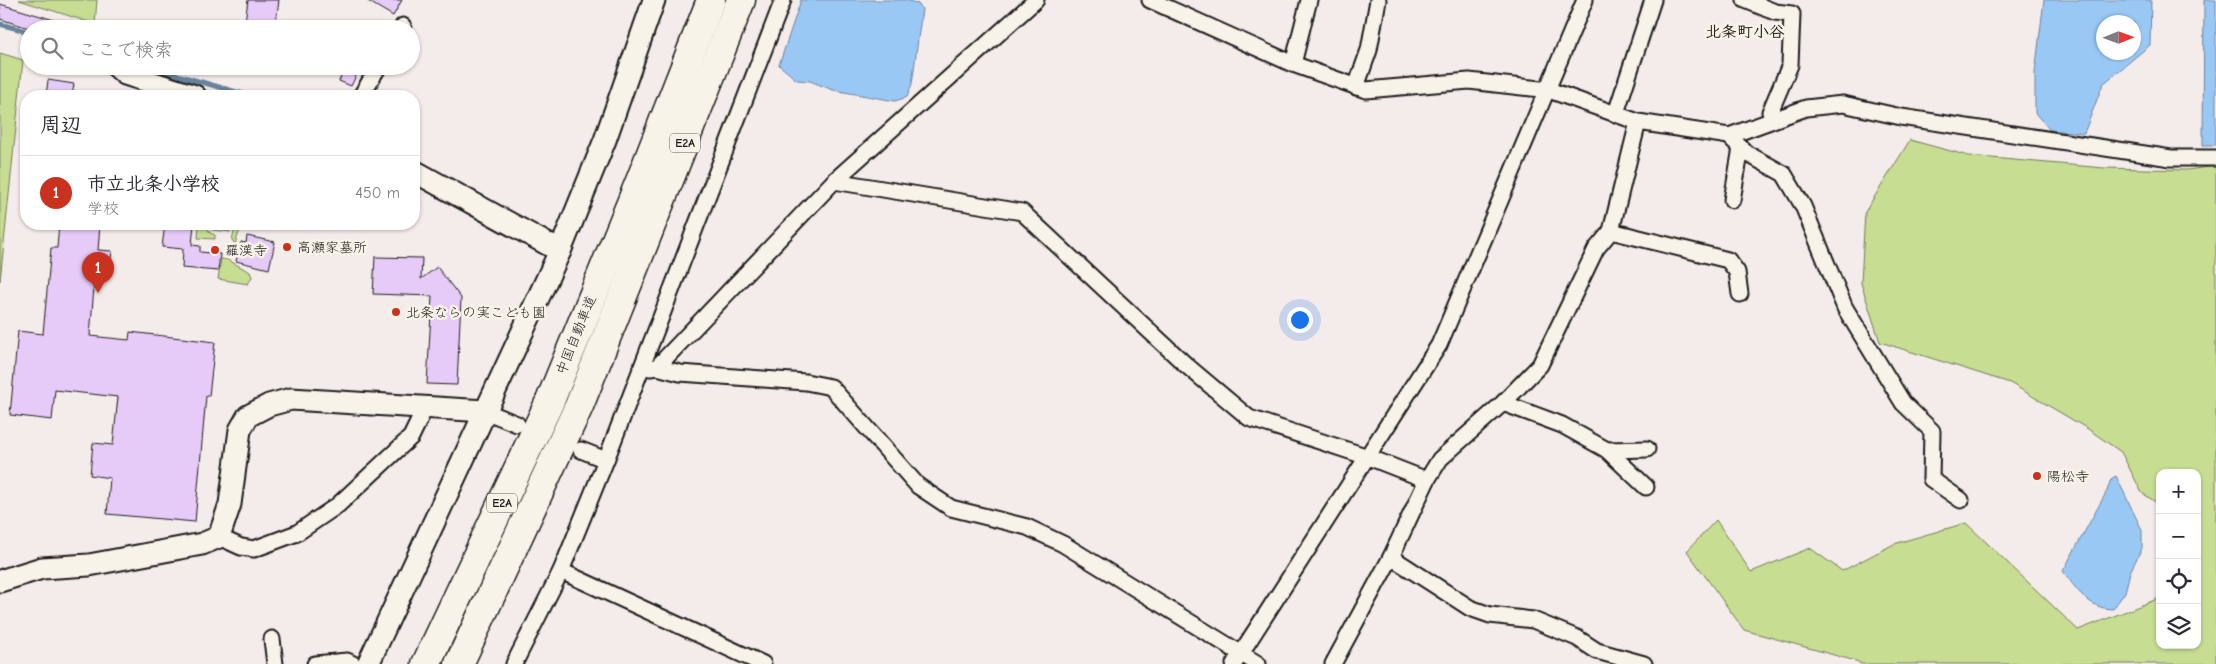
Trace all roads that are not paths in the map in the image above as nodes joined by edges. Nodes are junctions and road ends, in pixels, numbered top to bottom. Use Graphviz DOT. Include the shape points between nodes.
graph roads {
  1 [pos="654,0"];
  2 [pos="711,0"];
  3 [pos="741,0"];
  4 [pos="783,0"];
  5 [pos="1036,0"];
  6 [pos="1150,0"];
  7 [pos="1309,0"];
  8 [pos="1378,0"];
  9 [pos="1585,0"];
  10 [pos="1653,0"];
  11 [pos="1745,0"];
  12 [pos="1293,64"];
  13 [pos="128,75"];
  14 [pos="374,75"];
  15 [pos="1356,87"];
  16 [pos="176,90"];
  17 [pos="365,90"];
  18 [pos="1548,90"];
  19 [pos="1616,113"];
  20 [pos="1772,119"];
  21 [pos="1638,122"];
  22 [pos="1730,136"];
  23 [pos="1741,148"];
  24 [pos="2216,158"];
  25 [pos="420,174"];
  26 [pos="834,181"];
  27 [pos="1732,200"];
  28 [pos="1611,231"];
  29 [pos="560,251"];
  30 [pos="1740,294"];
  31 [pos="657,367"];
  32 [pos="641,369"];
  33 [pos="1503,403"];
  34 [pos="425,408"];
  35 [pos="485,411"];
  36 [pos="517,424"];
  37 [pos="1647,449"];
  38 [pos="581,450"];
  39 [pos="1607,450"];
  40 [pos="1368,458"];
  41 [pos="606,460"];
  42 [pos="1426,480"];
  43 [pos="1646,487"];
  44 [pos="1961,500"];
  45 [pos="219,538"];
  46 [pos="1392,557"];
  47 [pos="561,571"];
  48 [pos="0,581"];
  49 [pos="272,640"];
  50 [pos="1237,659"];
  51 [pos="274,664"];
  52 [pos="315,664"];
  53 [pos="354,664"];
  54 [pos="368,664"];
  55 [pos="426,664"];
  56 [pos="459,664"];
  57 [pos="514,664"];
  58 [pos="762,664"];
  59 [pos="1258,664"];
  60 [pos="1333,664"];
  61 [pos="1644,664"];
  1 -- 29 [label="street" via="605,140"];
  2 -- 55 [label="highway, 中国自動車道 / E2A" via="546,410"];
  3 -- 56 [label="highway, E2A" via="579,406"];
  4 -- 32 [label="street"];
  5 -- 26 [label="street"];
  6 -- 12 [label="street"];
  7 -- 12 [label="street"];
  8 -- 15 [label="street" via="1369,50"];
  9 -- 18 [label="street"];
  10 -- 19 [label="street"];
  11 -- 20 [label="street" via="1775,12 1792,14 1790,65 1770,112"];
  12 -- 15 [label="street"];
  13 -- 16 [label="street"];
  14 -- 17 [label="street"];
  15 -- 18 [label="street" via="1366,90 1469,81"];
  18 -- 19 [label="street"];
  18 -- 40 [label="street" via="1438,345"];
  19 -- 21 [label="street"];
  20 -- 22 [label="street"];
  20 -- 24 [label="street" via="1806,108 1843,104 1901,117 2171,158"];
  21 -- 22 [label="street"];
  21 -- 28 [label="street"];
  22 -- 23 [label="street"];
  23 -- 27 [label="street"];
  23 -- 44 [label="street" via="1746,154 1784,174 1804,206 1846,308 1903,403 1932,431 1931,479"];
  25 -- 29 [label="street"];
  26 -- 31 [label="street"];
  26 -- 40 [label="street" via="1022,212 1186,365 1249,418"];
  28 -- 30 [label="street" via="1728,260 1736,272"];
  28 -- 33 [label="street" via="1596,249 1540,365"];
  29 -- 35 [label="street"];
  31 -- 32 [label="street"];
  31 -- 50 [label="street" via="680,373 806,382 831,387 918,486 951,508 1027,527 1063,544"];
  32 -- 41 [label="street"];
  33 -- 39 [label="street" via="1562,425"];
  33 -- 42 [label="street" via="1440,459"];
  34 -- 35 [label="street"];
  34 -- 45 [label="street" via="411,438 338,505 297,533 254,549 241,548"];
  34 -- 45 [label="street" via="291,400 268,405 248,416 240,430 230,504"];
  35 -- 36 [label="street"];
  35 -- 54 [label="street"];
  37 -- 39 [label="street"];
  38 -- 41 [label="street"];
  39 -- 43 [label="street"];
  40 -- 42 [label="street"];
  40 -- 50 [label="street"];
  41 -- 47 [label="street"];
  42 -- 46 [label="street"];
  45 -- 48 [label="street" via="89,565 42,568"];
  46 -- 60 [label="street"];
  46 -- 61 [label="street" via="1470,608 1490,615 1533,620 1577,638 1597,651"];
  47 -- 57 [label="street"];
  47 -- 58 [label="street"];
  49 -- 51 [label="street"];
  50 -- 59 [label="street"];
  52 -- 53 [label="street" via="347,661"];
}
